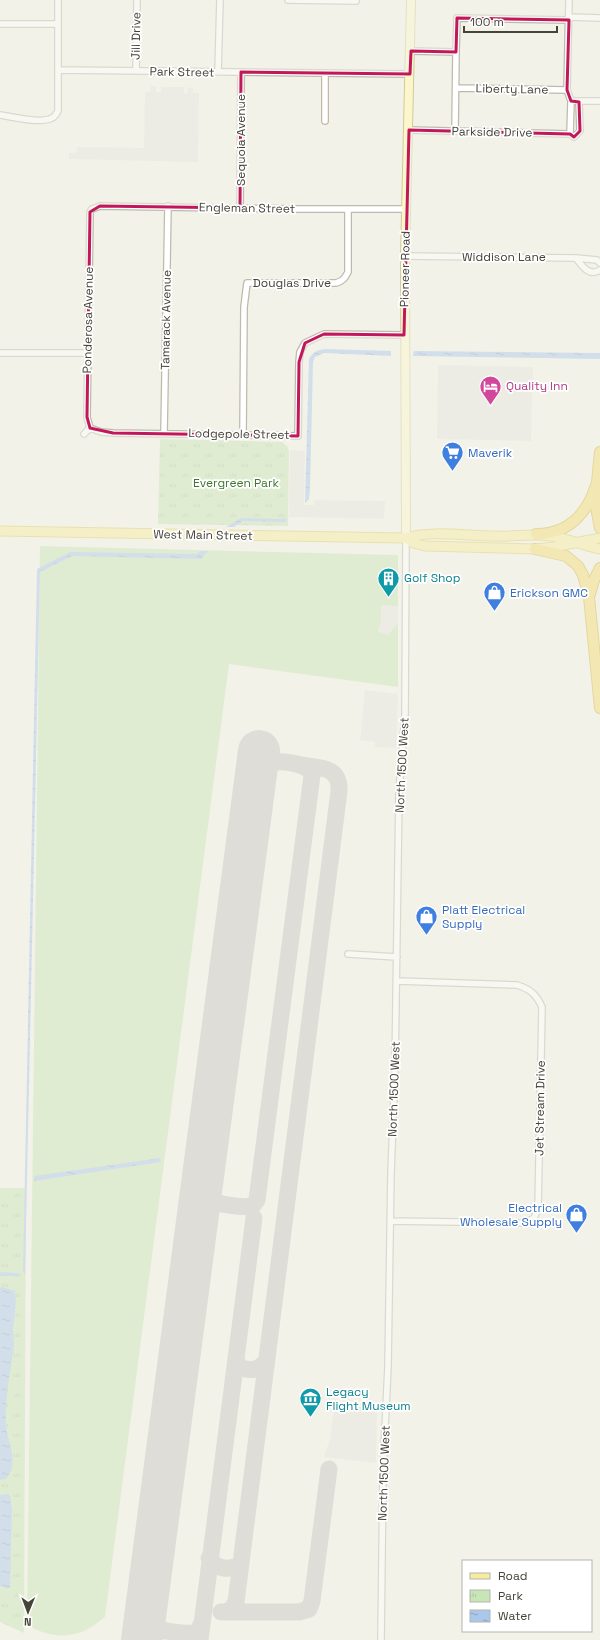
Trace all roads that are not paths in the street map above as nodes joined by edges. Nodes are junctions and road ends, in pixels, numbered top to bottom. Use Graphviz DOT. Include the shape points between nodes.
graph roads {
  1 [pos="58,0"];
  2 [pos="137,0"];
  3 [pos="220,0"];
  4 [pos="288,0"];
  5 [pos="411,0"];
  6 [pos="569,0"];
  7 [pos="356,1"];
  8 [pos="569,18"];
  9 [pos="600,18"];
  10 [pos="0,24"];
  11 [pos="58,24"];
  12 [pos="410,51"];
  13 [pos="456,52"];
  14 [pos="58,70"];
  15 [pos="136,71"];
  16 [pos="218,72"];
  17 [pos="241,72"];
  18 [pos="325,73"];
  19 [pos="410,74"];
  20 [pos="456,88"];
  21 [pos="567,90"];
  22 [pos="571,101"];
  23 [pos="600,101"];
  24 [pos="580,102"];
  25 [pos="0,115"];
  26 [pos="325,121"];
  27 [pos="409,130"];
  28 [pos="455,131"];
  29 [pos="572,135"];
  30 [pos="168,206"];
  31 [pos="240,208"];
  32 [pos="348,209"];
  33 [pos="407,209"];
  34 [pos="90,212"];
  35 [pos="405,256"];
  36 [pos="576,258"];
  37 [pos="600,263"];
  38 [pos="600,270"];
  39 [pos="404,335"];
  40 [pos="0,353"];
  41 [pos="88,353"];
  42 [pos="90,428"];
  43 [pos="164,433"];
  44 [pos="84,434"];
  45 [pos="243,434"];
  46 [pos="600,452"];
  47 [pos="596,485"];
  48 [pos="600,528"];
  49 [pos="0,531"];
  50 [pos="536,534"];
  51 [pos="406,538"];
  52 [pos="600,538"];
  53 [pos="574,542"];
  54 [pos="534,549"];
  55 [pos="600,549"];
  56 [pos="600,568"];
  57 [pos="590,604"];
  58 [pos="600,708"];
  59 [pos="348,954"];
  60 [pos="397,957"];
  61 [pos="397,982"];
  62 [pos="390,1221"];
  63 [pos="380,1640"];
  1 -- 11 [label="street"];
  2 -- 15 [label="street, Jill Drive"];
  3 -- 16 [label="street"];
  4 -- 7 [label="street"];
  5 -- 12 [label="street, Pioneer Road"];
  6 -- 8 [label="street"];
  8 -- 9 [label="street"];
  8 -- 13 [label="street" via="457,18"];
  8 -- 21 [label="street"];
  10 -- 11 [label="street"];
  11 -- 14 [label="street"];
  12 -- 13 [label="street"];
  12 -- 19 [label="street, Pioneer Road"];
  13 -- 20 [label="street"];
  14 -- 15 [label="street, Park Street"];
  14 -- 25 [label="street" via="58,111 55,116 42,120"];
  15 -- 16 [label="street, Park Street"];
  16 -- 17 [label="street, Park Street"];
  17 -- 18 [label="street, Park Street"];
  17 -- 31 [label="street, Sequoia Avenue"];
  18 -- 19 [label="street, Park Street"];
  18 -- 26 [label="street"];
  19 -- 27 [label="street, Pioneer Road"];
  20 -- 21 [label="street, Liberty Lane"];
  20 -- 28 [label="street"];
  21 -- 22 [label="street"];
  22 -- 24 [label="street"];
  22 -- 29 [label="street"];
  23 -- 24 [label="street"];
  24 -- 29 [label="street" via="580,131"];
  27 -- 28 [label="street, Parkside Drive"];
  27 -- 33 [label="street, Pioneer Road"];
  28 -- 29 [label="street, Parkside Drive"];
  30 -- 31 [label="street, Engleman Street"];
  30 -- 34 [label="street, Engleman Street" via="100,206"];
  30 -- 43 [label="street, Tamarack Avenue"];
  31 -- 32 [label="street, Engleman Street"];
  32 -- 33 [label="street, Engleman Street"];
  32 -- 45 [label="street, Douglas Drive" via="348,272 341,282 247,283 244,306"];
  33 -- 35 [label="street, Pioneer Road"];
  34 -- 41 [label="street, Ponderosa Avenue"];
  35 -- 36 [label="street, Widdison Lane"];
  35 -- 39 [label="street, Pioneer Road"];
  36 -- 37 [label="street, Widdison Lane" via="597,260"];
  36 -- 38 [label="street" via="589,272"];
  39 -- 45 [label="street, Lodgepole Street" via="324,334 305,343 300,352 299,362 298,436"];
  39 -- 51 [label="street, Pioneer Road"];
  40 -- 41 [label="street"];
  41 -- 42 [label="street, Ponderosa Avenue" via="87,417"];
  42 -- 43 [label="street, Lodgepole Street" via="101,432"];
  42 -- 44 [label="street"];
  43 -- 45 [label="street, Lodgepole Street"];
  46 -- 47 [label="highway"];
  47 -- 48 [label="highway" via="594,502"];
  47 -- 50 [label="highway" via="587,506 572,524 558,531"];
  49 -- 51 [label="main road, West Main Street"];
  50 -- 51 [label="main road, West Main Street" via="421,535"];
  50 -- 53 [label="main road, West Main Street"];
  51 -- 54 [label="main road, West Main Street" via="425,546"];
  51 -- 60 [label="street, North 1500 West"];
  52 -- 53 [label="main road, West Main Street"];
  53 -- 54 [label="main road, West Main Street"];
  53 -- 55 [label="main road, West Main Street"];
  54 -- 57 [label="highway" via="562,554 575,563 586,582"];
  56 -- 57 [label="highway" via="592,585"];
  57 -- 58 [label="highway"];
  59 -- 60 [label="street"];
  60 -- 61 [label="street, North 1500 West"];
  61 -- 62 [label="street, North 1500 West"];
  61 -- 62 [label="street, Jet Stream Drive" via="517,985 537,996 542,1007 538,1209 534,1218 525,1223"];
  62 -- 63 [label="street, North 1500 West"];
}
